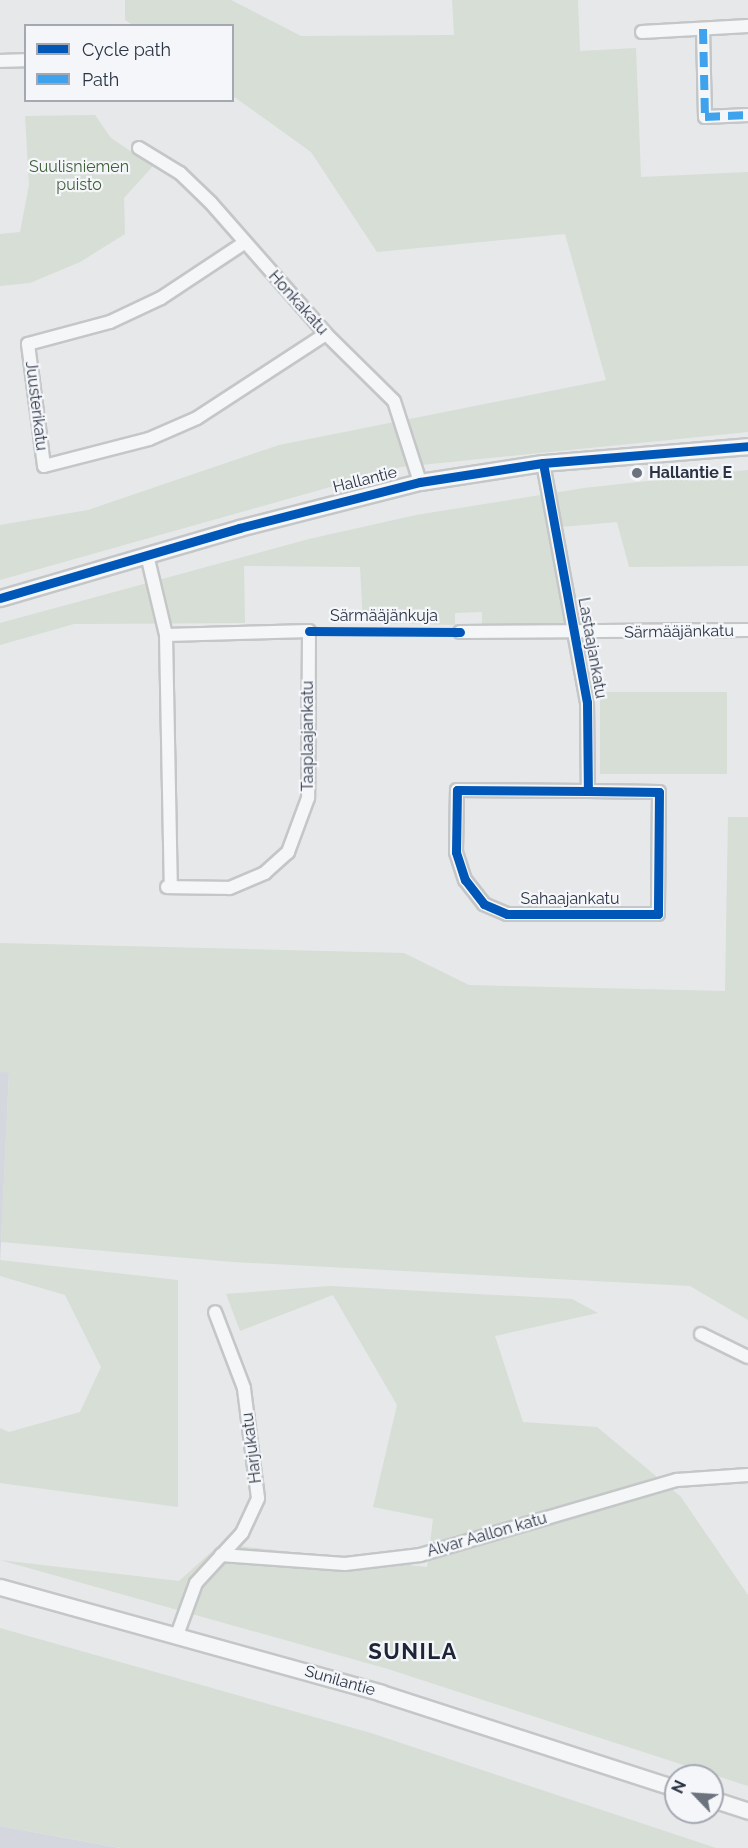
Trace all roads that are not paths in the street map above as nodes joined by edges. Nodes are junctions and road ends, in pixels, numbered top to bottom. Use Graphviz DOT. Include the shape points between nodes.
graph roads {
  1 [pos="748,26"];
  2 [pos="703,29"];
  3 [pos="642,32"];
  4 [pos="24,60"];
  5 [pos="0,62"];
  6 [pos="748,115"];
  7 [pos="139,148"];
  8 [pos="244,243"];
  9 [pos="326,334"];
  10 [pos="748,446"];
  11 [pos="543,463"];
  12 [pos="420,482"];
  13 [pos="147,555"];
  14 [pos="0,598"];
  15 [pos="748,630"];
  16 [pos="460,632"];
  17 [pos="574,634"];
  18 [pos="166,635"];
  19 [pos="588,790"];
  20 [pos="215,1312"];
  21 [pos="701,1334"];
  22 [pos="748,1357"];
  23 [pos="748,1474"];
  24 [pos="221,1555"];
  25 [pos="0,1587"];
  26 [pos="177,1635"];
  27 [pos="664,1784"];
  28 [pos="724,1803"];
  29 [pos="748,1811"];
  1 -- 2 [label="street"];
  2 -- 3 [label="street"];
  2 -- 6 [label="street" via="705,117"];
  4 -- 5 [label="street"];
  7 -- 8 [label="street, Honkakatu" via="180,173"];
  8 -- 9 [label="street, Honkakatu"];
  8 -- 9 [label="street, Juusterikatu" via="161,298 110,322 28,344 44,466 149,438 197,418"];
  9 -- 12 [label="street, Honkakatu" via="394,402"];
  10 -- 11 [label="street, Hallantie"];
  11 -- 12 [label="street, Hallantie"];
  11 -- 17 [label="street, Lastaajankatu"];
  12 -- 13 [label="street, Hallantie"];
  13 -- 14 [label="street, Hallantie"];
  13 -- 18 [label="street, Taaplaajankatu"];
  15 -- 17 [label="street, Särmääjänkatu"];
  16 -- 17 [label="street, Särmääjänkuja"];
  17 -- 19 [label="street, Lastaajankatu" via="587,702"];
  18 -- 18 [label="street, Taaplaajankatu" via="169,887 229,888 265,873 288,852 302,828 308,798 309,631"];
  19 -- 19 [label="street, Sahaajankatu" via="457,790 456,852 465,880 484,904 507,914 658,914 659,792"];
  20 -- 24 [label="street, Harjukatu" via="244,1388 258,1498 242,1533"];
  21 -- 22 [label="street"];
  23 -- 24 [label="street, Alvar Aallon katu" via="677,1480 420,1555 345,1564"];
  24 -- 26 [label="street, Harjukatu" via="196,1583"];
  25 -- 26 [label="street, Sunilantie"];
  26 -- 27 [label="street, Sunilantie" via="381,1693"];
  28 -- 29 [label="street"];
}
